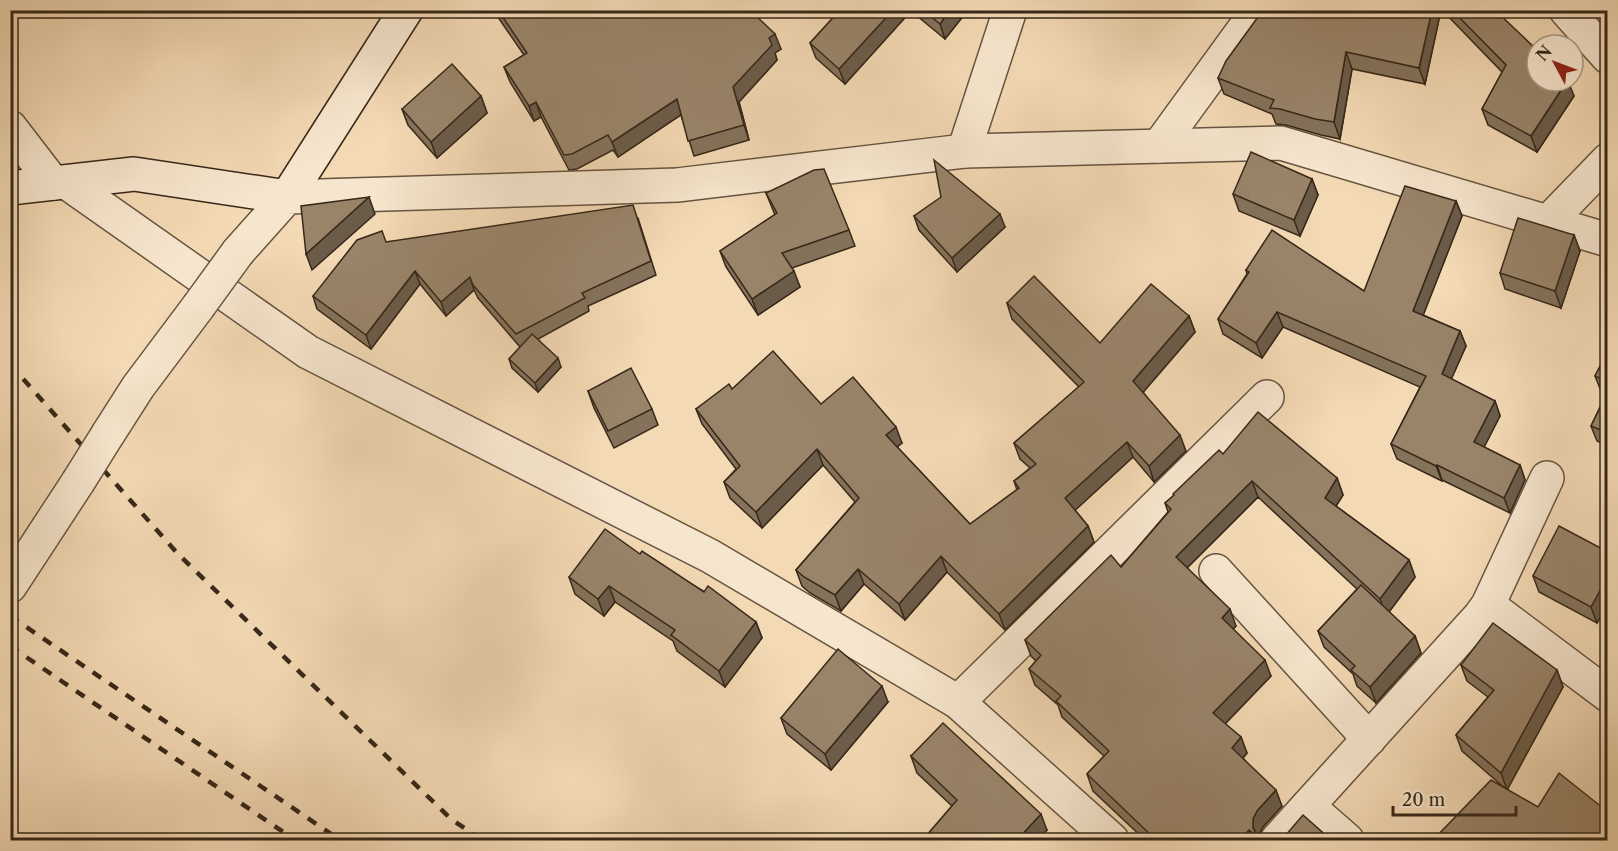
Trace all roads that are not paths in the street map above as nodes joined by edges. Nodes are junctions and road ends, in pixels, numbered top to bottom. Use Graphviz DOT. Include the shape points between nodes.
graph roads {
  1 [pos="406,10"];
  2 [pos="1010,10"];
  3 [pos="1258,10"];
  4 [pos="1566,10"];
  5 [pos="1608,57"];
  6 [pos="10,127"];
  7 [pos="1159,146"];
  8 [pos="964,151"];
  9 [pos="1608,160"];
  10 [pos="59,183"];
  11 [pos="10,188"];
  12 [pos="286,197"];
  13 [pos="1548,222"];
  14 [pos="1608,240"];
  15 [pos="1267,397"];
  16 [pos="1547,478"];
  17 [pos="1216,571"];
  18 [pos="10,586"];
  19 [pos="1488,605"];
  20 [pos="1608,695"];
  21 [pos="958,702"];
  22 [pos="1369,739"];
  23 [pos="1308,806"];
  24 [pos="1112,840"];
  25 [pos="1277,840"];
  26 [pos="1347,840"];
  1 -- 12 [label="street"];
  2 -- 8 [label="street"];
  3 -- 7 [label="street"];
  4 -- 5 [label="street"];
  6 -- 10 [label="street"];
  7 -- 8 [label="street"];
  7 -- 13 [label="street" via="1281,143"];
  8 -- 12 [label="street" via="677,185"];
  9 -- 13 [label="street"];
  10 -- 11 [label="street"];
  10 -- 12 [label="street" via="134,174"];
  10 -- 21 [label="street" via="308,352 710,556"];
  12 -- 18 [label="street, bridge" via="238,252 138,387"];
  13 -- 14 [label="street"];
  15 -- 21 [label="street"];
  16 -- 19 [label="street"];
  17 -- 22 [label="street"];
  19 -- 20 [label="street"];
  19 -- 22 [label="street"];
  21 -- 24 [label="street"];
  22 -- 23 [label="street"];
  23 -- 25 [label="street"];
  23 -- 26 [label="street"];
}
